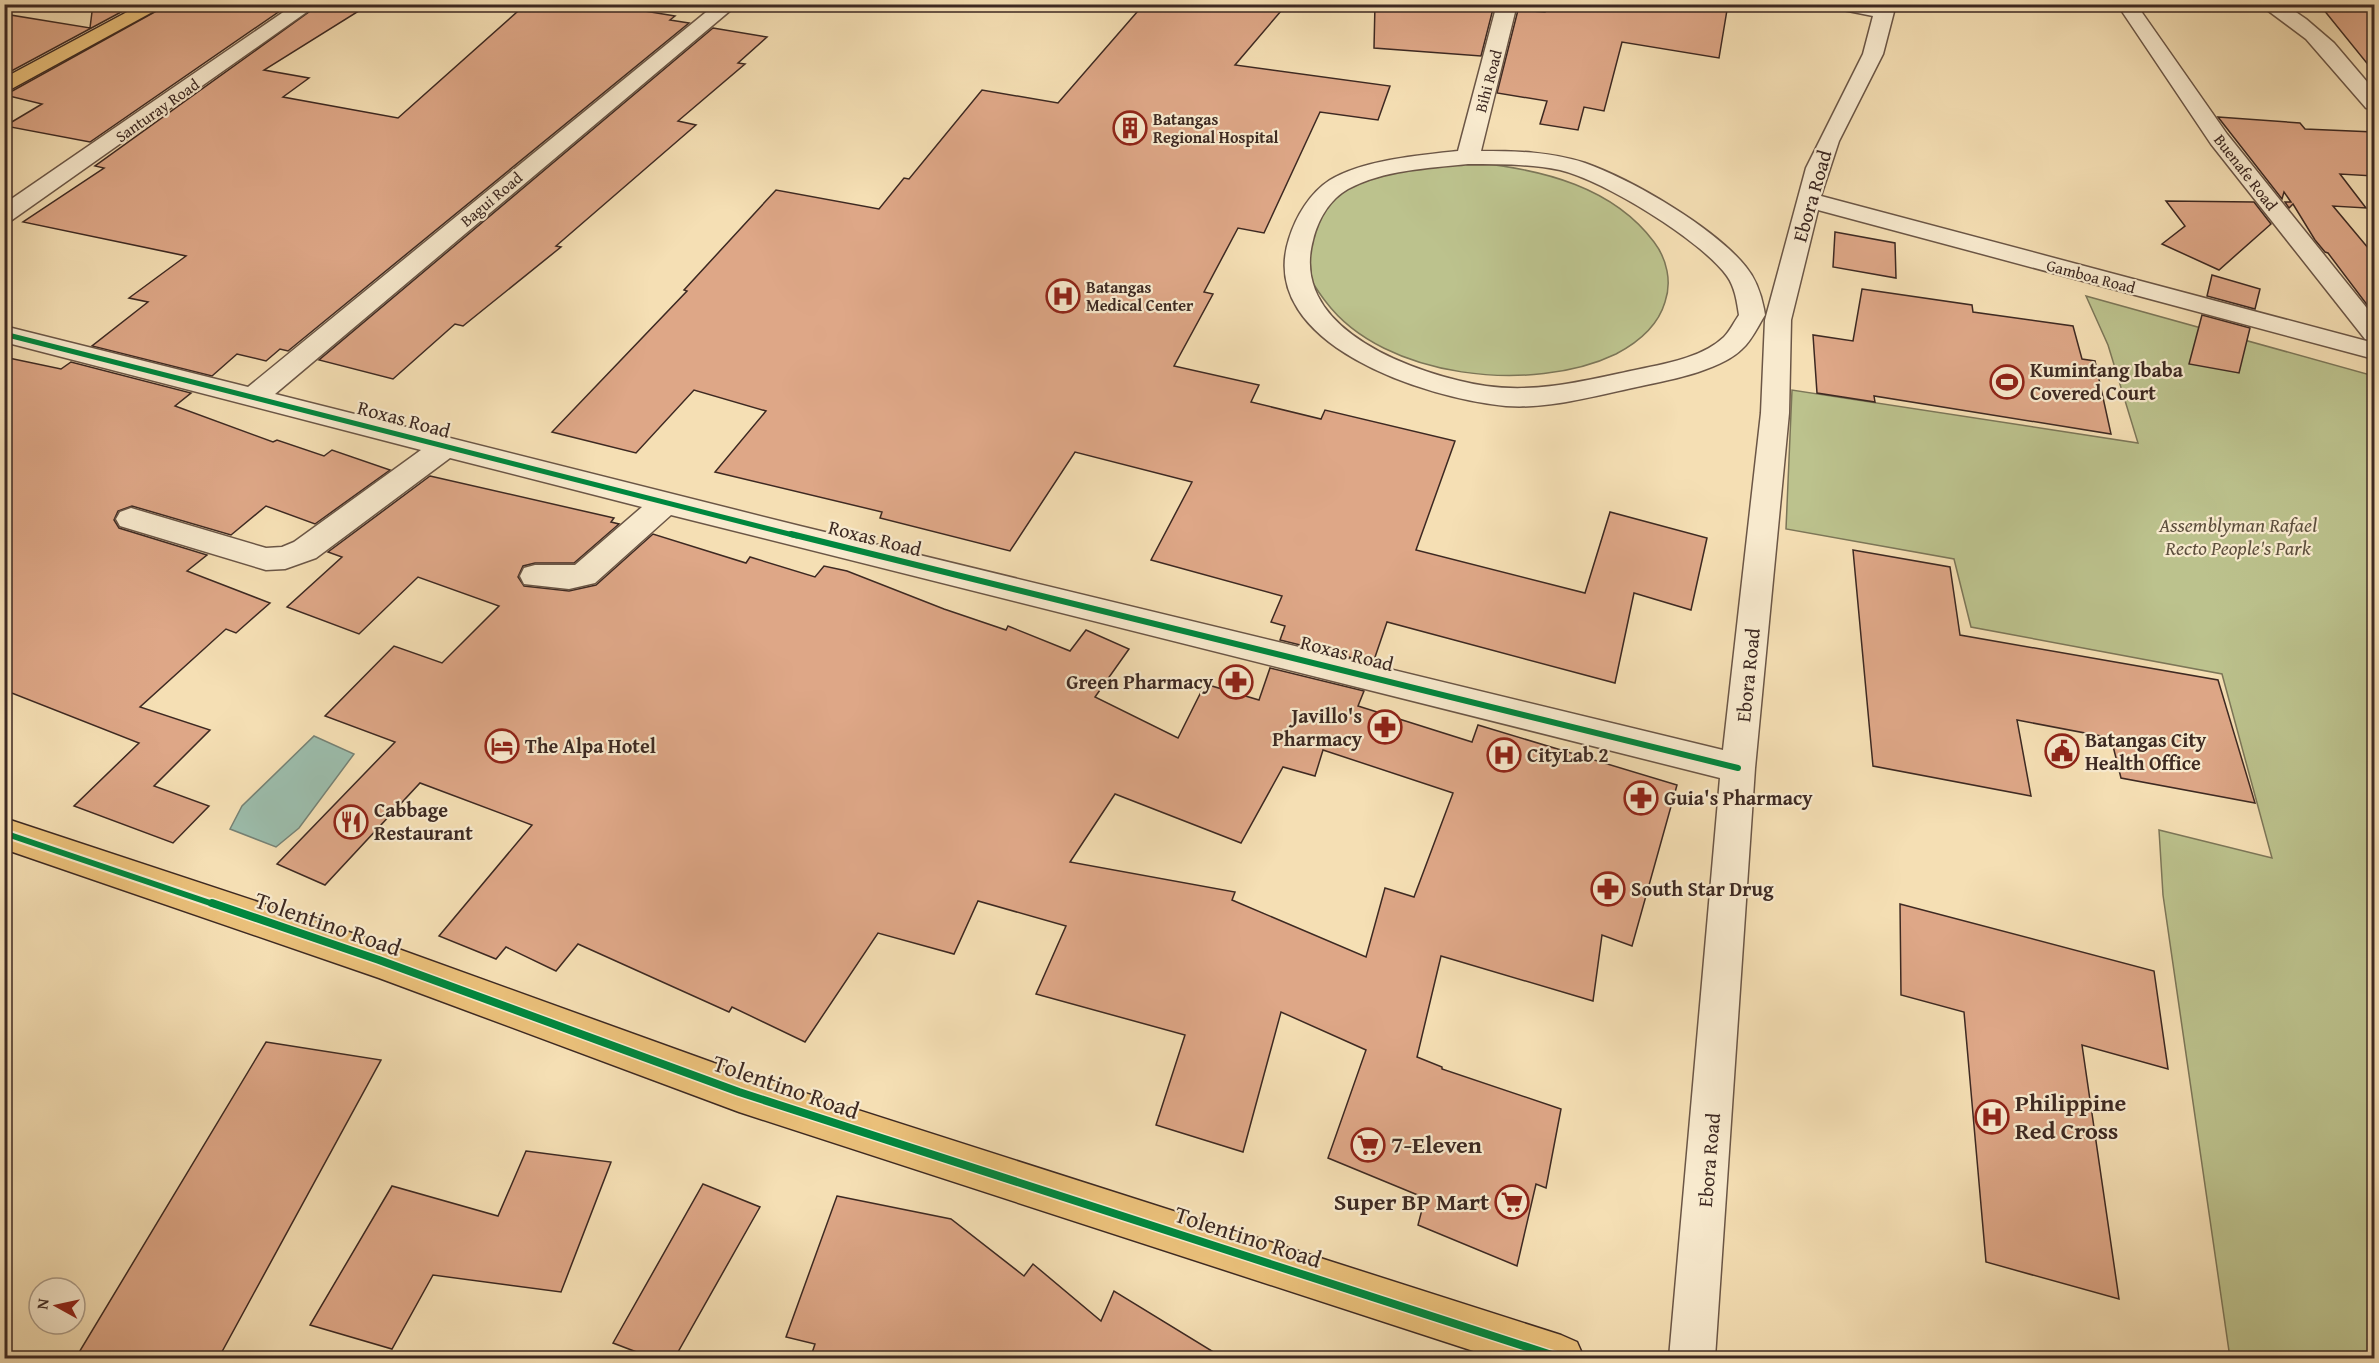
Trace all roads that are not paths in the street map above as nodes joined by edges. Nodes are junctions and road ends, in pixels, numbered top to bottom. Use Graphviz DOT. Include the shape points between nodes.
graph roads {
  1 [pos="158,4"];
  2 [pos="309,4"];
  3 [pos="729,4"];
  4 [pos="1507,4"];
  5 [pos="1840,4"];
  6 [pos="2126,4"];
  7 [pos="2268,4"];
  8 [pos="1886,8"];
  9 [pos="4,87"];
  10 [pos="2374,103"];
  11 [pos="1468,157"];
  12 [pos="1808,200"];
  13 [pos="4,215"];
  14 [pos="1765,318"];
  15 [pos="2374,333"];
  16 [pos="4,334"];
  17 [pos="2374,351"];
  18 [pos="255,396"];
  19 [pos="444,448"];
  20 [pos="665,503"];
  21 [pos="131,519"];
  22 [pos="536,576"];
  23 [pos="1738,768"];
  24 [pos="4,833"];
  25 [pos="1561,1359"];
  26 [pos="1692,1359"];
  1 -- 9 [label="main road"];
  2 -- 13 [label="street, Santuray Road"];
  3 -- 18 [label="street, Bagui Road"];
  4 -- 11 [label="street, Bihi Road"];
  5 -- 8 [label="street"];
  6 -- 15 [label="street, Buenafe Road" via="2219,139"];
  7 -- 10 [label="street" via="2315,38"];
  8 -- 12 [label="street, Ebora Road" via="1874,54 1828,141"];
  11 -- 14 [label="street" via="1528,159 1577,168 1648,204 1689,230 1736,270"];
  11 -- 14 [label="street" via="1416,161 1329,191 1302,230 1296,266 1305,299 1330,331 1383,362 1436,383 1507,397 1572,393 1652,375 1707,357 1732,344"];
  12 -- 14 [label="street, Ebora Road"];
  12 -- 17 [label="street, Gamboa Road"];
  14 -- 23 [label="street, Ebora Road" via="1775,413"];
  16 -- 18 [label="street, Roxas Road"];
  18 -- 19 [label="street, Roxas Road"];
  19 -- 20 [label="street, Roxas Road"];
  19 -- 21 [label="street" via="323,538 285,558 266,559"];
  20 -- 22 [label="street" via="584,574 569,578"];
  20 -- 23 [label="street, Roxas Road"];
  23 -- 26 [label="street, Ebora Road"];
  24 -- 25 [label="main road, Tolentino Road" via="379,960 739,1092"];
}
